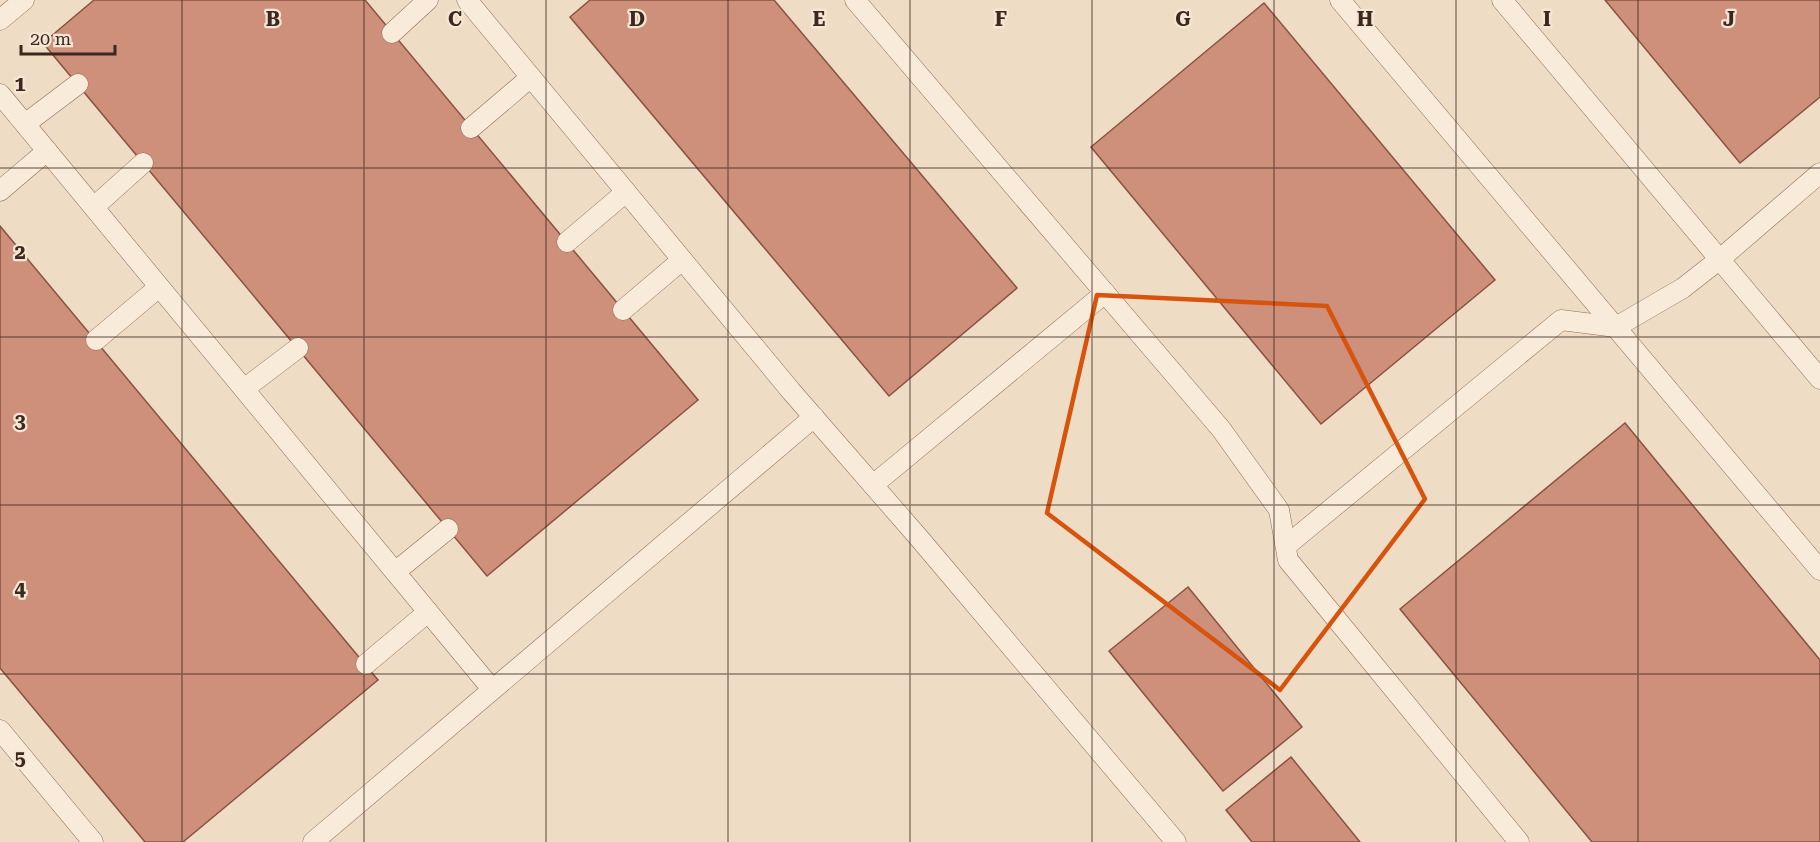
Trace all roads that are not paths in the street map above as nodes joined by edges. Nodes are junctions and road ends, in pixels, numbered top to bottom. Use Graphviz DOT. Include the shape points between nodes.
graph roads {
  1 [pos="24,0"];
  2 [pos="428,0"];
  3 [pos="466,0"];
  4 [pos="855,0"];
  5 [pos="1340,0"];
  6 [pos="1502,0"];
  7 [pos="0,20"];
  8 [pos="392,33"];
  9 [pos="531,77"];
  10 [pos="78,84"];
  11 [pos="0,93"];
  12 [pos="25,124"];
  13 [pos="471,128"];
  14 [pos="47,151"];
  15 [pos="144,163"];
  16 [pos="1820,173"];
  17 [pos="0,191"];
  18 [pos="626,192"];
  19 [pos="94,207"];
  20 [pos="567,242"];
  21 [pos="1720,259"];
  22 [pos="682,260"];
  23 [pos="159,286"];
  24 [pos="1105,293"];
  25 [pos="623,310"];
  26 [pos="1616,327"];
  27 [pos="96,340"];
  28 [pos="298,348"];
  29 [pos="1820,379"];
  30 [pos="244,389"];
  31 [pos="814,417"];
  32 [pos="873,485"];
  33 [pos="448,529"];
  34 [pos="1286,546"];
  35 [pos="1820,570"];
  36 [pos="396,572"];
  37 [pos="428,612"];
  38 [pos="366,664"];
  39 [pos="492,688"];
  40 [pos="0,730"];
  41 [pos="93,842"];
  42 [pos="313,842"];
  43 [pos="1176,842"];
  44 [pos="1519,842"];
  1 -- 7 [label="lane"];
  2 -- 8 [label="lane"];
  3 -- 9 [label="lane"];
  4 -- 24 [label="lane"];
  5 -- 26 [label="lane"];
  6 -- 21 [label="lane"];
  9 -- 13 [label="lane"];
  9 -- 18 [label="lane"];
  10 -- 12 [label="lane"];
  11 -- 12 [label="lane"];
  12 -- 14 [label="lane"];
  14 -- 17 [label="lane"];
  14 -- 19 [label="lane"];
  15 -- 19 [label="lane"];
  16 -- 21 [label="lane"];
  18 -- 20 [label="lane"];
  18 -- 22 [label="lane"];
  19 -- 23 [label="lane"];
  21 -- 26 [label="lane" via="1683,288"];
  21 -- 29 [label="lane"];
  22 -- 25 [label="lane"];
  22 -- 31 [label="lane"];
  23 -- 27 [label="lane"];
  23 -- 30 [label="lane"];
  24 -- 32 [label="lane"];
  24 -- 34 [label="lane" via="1221,429 1279,510"];
  26 -- 34 [label="lane" via="1561,320"];
  26 -- 35 [label="lane"];
  28 -- 30 [label="lane"];
  30 -- 36 [label="lane"];
  31 -- 32 [label="lane"];
  31 -- 39 [label="lane"];
  32 -- 43 [label="lane"];
  33 -- 36 [label="lane"];
  34 -- 44 [label="lane" via="1288,560"];
  36 -- 37 [label="lane"];
  37 -- 38 [label="lane"];
  37 -- 39 [label="lane"];
  39 -- 42 [label="lane"];
  40 -- 41 [label="lane"];
}
